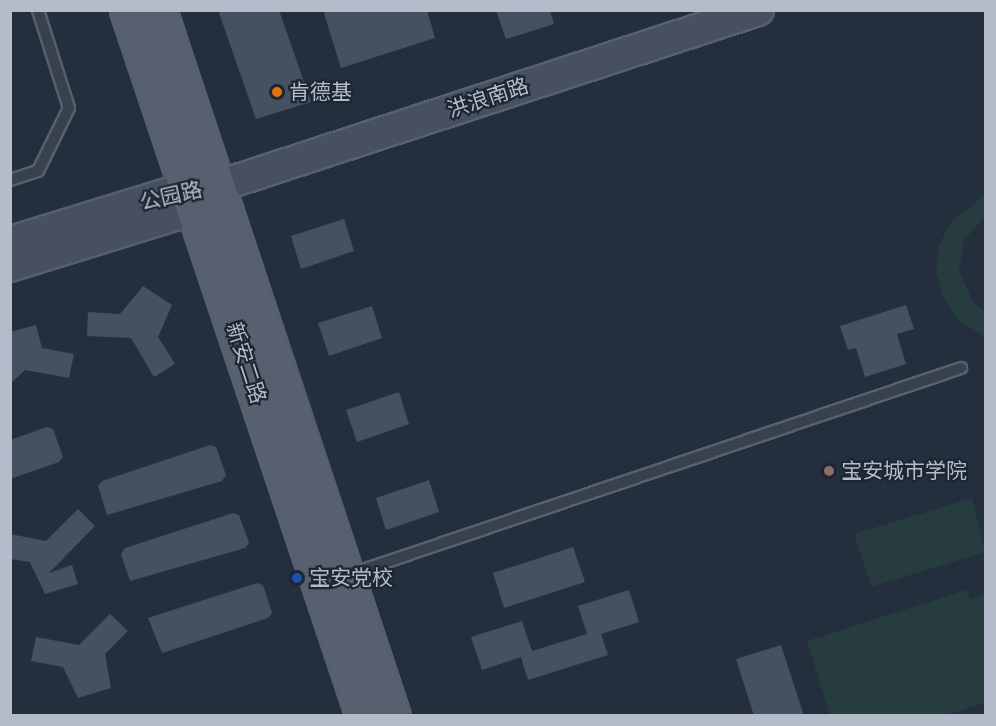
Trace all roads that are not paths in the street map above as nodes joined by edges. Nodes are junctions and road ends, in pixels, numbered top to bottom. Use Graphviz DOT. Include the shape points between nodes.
graph roads {
  1 [pos="38,10"];
  2 [pos="127,10"];
  3 [pos="159,10"];
  4 [pos="758,10"];
  5 [pos="10,180"];
  6 [pos="200,194"];
  7 [pos="10,242"];
  8 [pos="10,266"];
  9 [pos="961,368"];
  10 [pos="347,575"];
  11 [pos="363,716"];
  12 [pos="393,716"];
  1 -- 5 [label="lane" via="69,108 38,171"];
  2 -- 6 [label="main road, 新安二路"];
  3 -- 6 [label="main road, 新安二路"];
  4 -- 6 [label="main road, 洪浪南路"];
  6 -- 7 [label="main road, 公园路"];
  6 -- 8 [label="main road, 公园路"];
  6 -- 10 [label="main road, 新安二路"];
  6 -- 11 [label="main road, 新安二路"];
  9 -- 10 [label="lane"];
  10 -- 12 [label="main road, 新安二路"];
}
